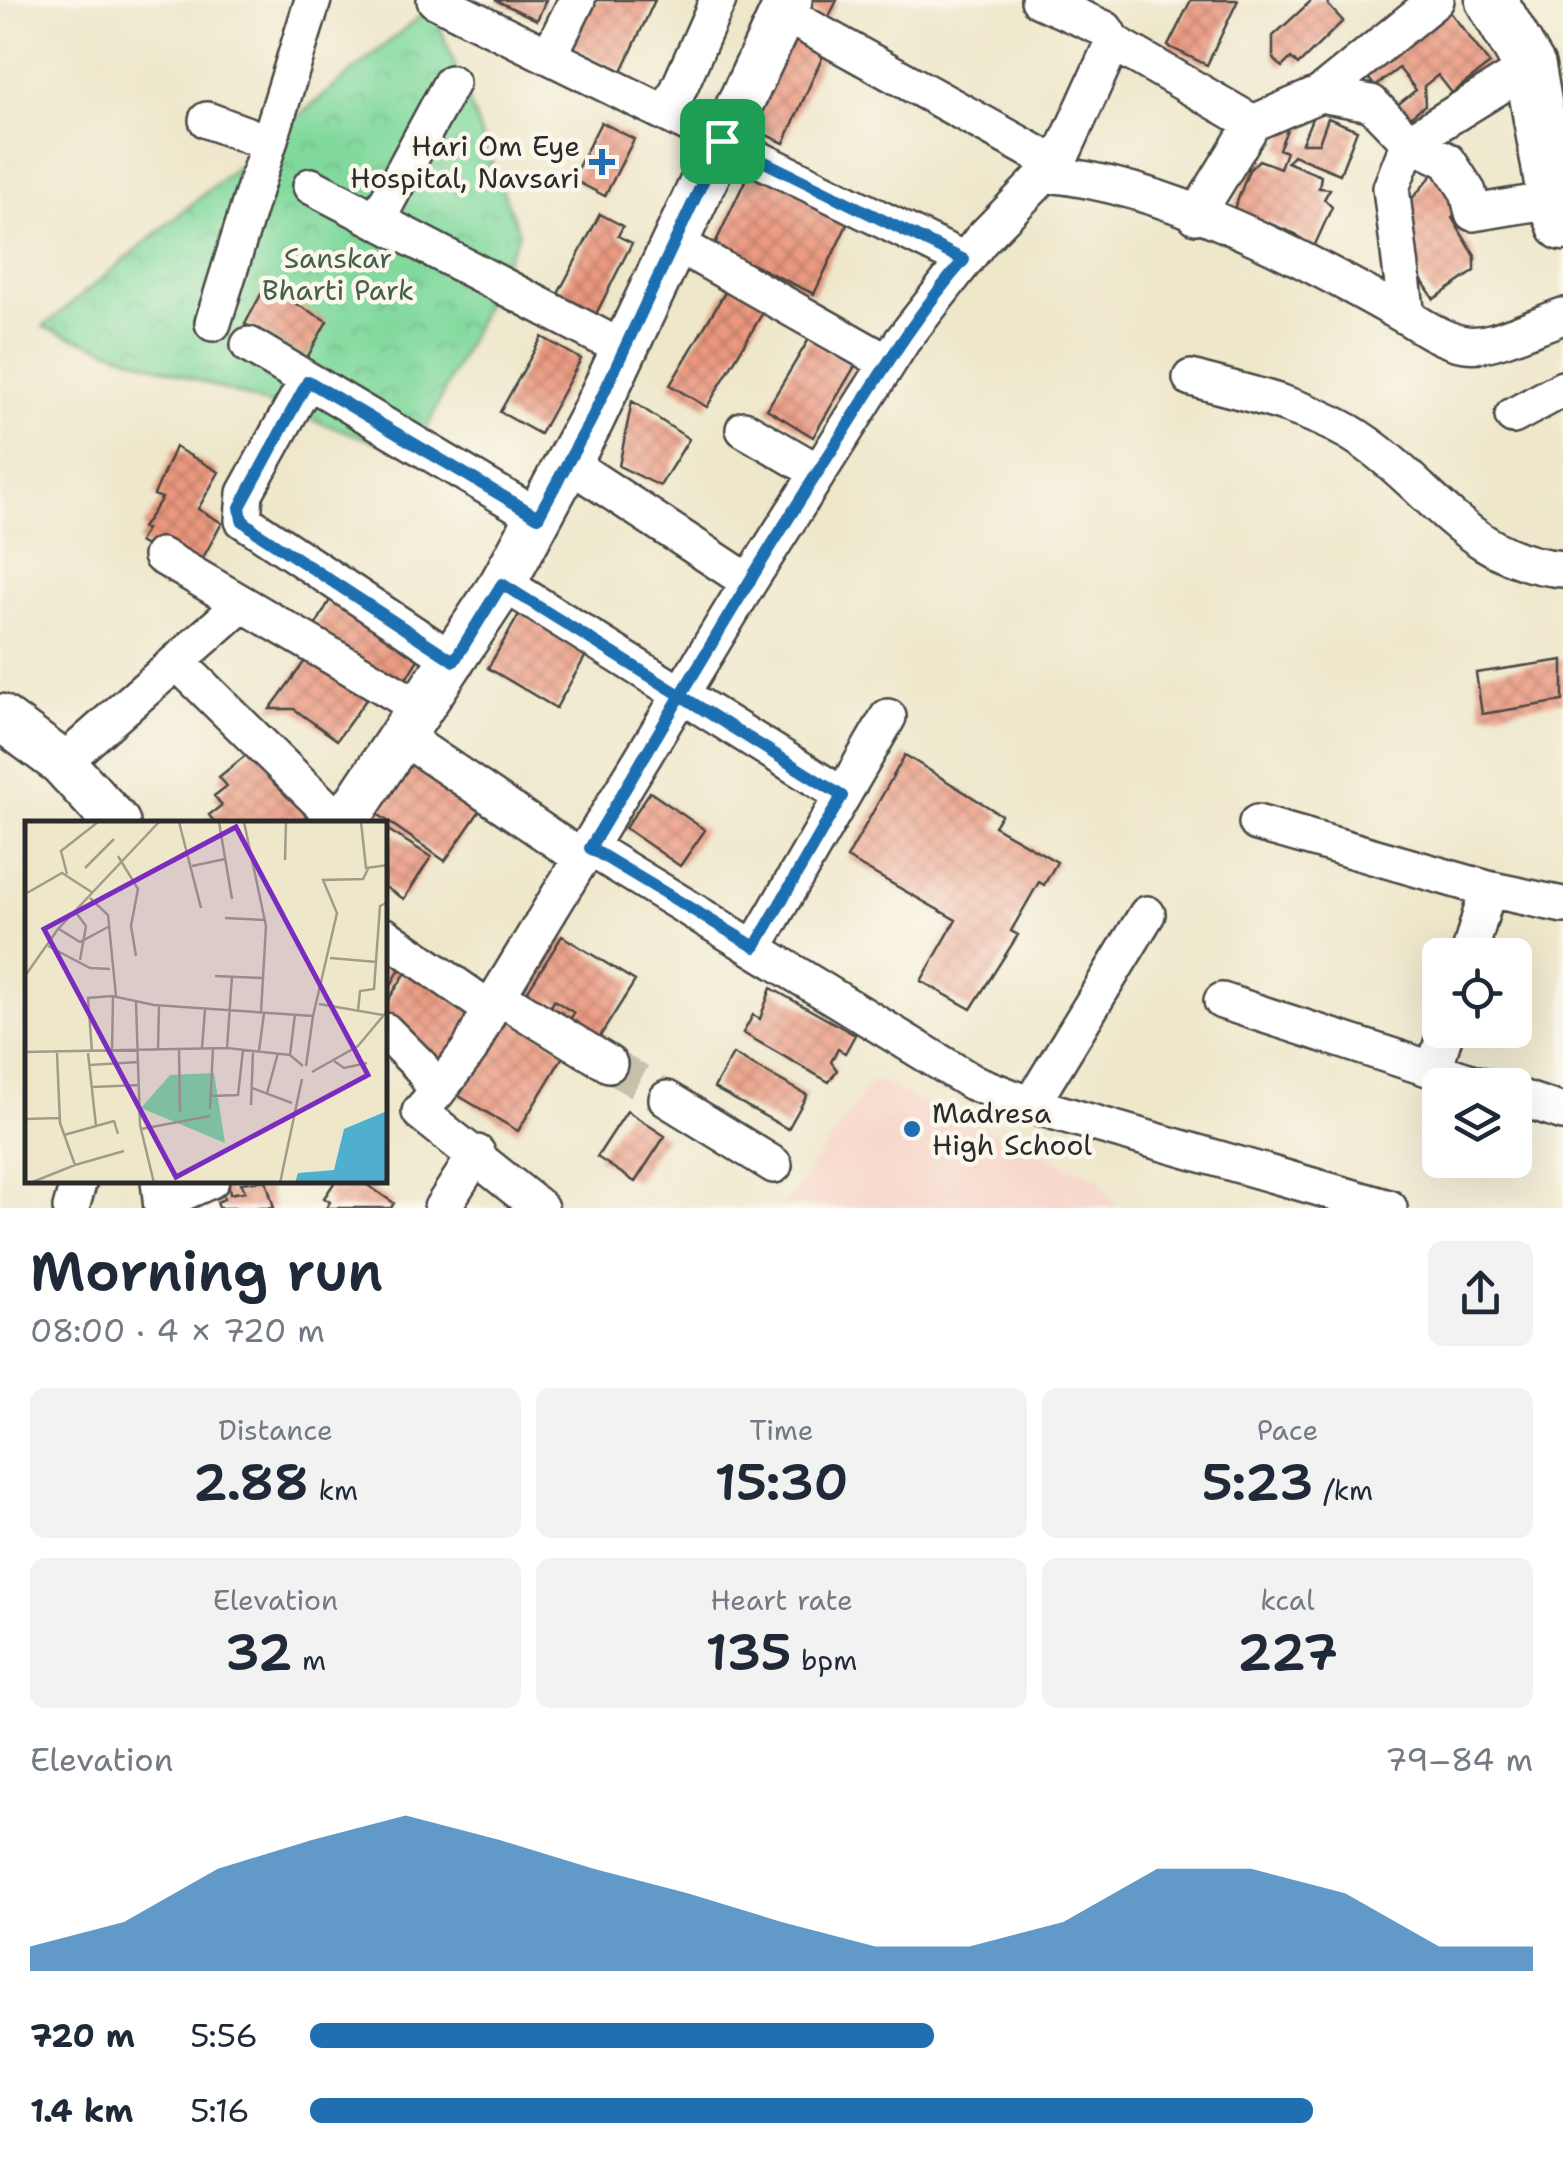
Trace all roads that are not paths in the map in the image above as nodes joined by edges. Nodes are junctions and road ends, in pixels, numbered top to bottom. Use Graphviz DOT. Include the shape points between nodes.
graph roads {
  1 [pos="313,0"];
  2 [pos="435,0"];
  3 [pos="576,0"];
  4 [pos="718,0"];
  5 [pos="1039,0"];
  6 [pos="1436,0"];
  7 [pos="1492,0"];
  8 [pos="1513,0"];
  9 [pos="786,6"];
  10 [pos="1113,42"];
  11 [pos="550,56"];
  12 [pos="1530,67"];
  13 [pos="451,83"];
  14 [pos="1320,94"];
  15 [pos="668,114"];
  16 [pos="1563,118"];
  17 [pos="207,120"];
  18 [pos="1253,122"];
  19 [pos="722,141"];
  20 [pos="1408,142"];
  21 [pos="268,143"];
  22 [pos="1052,169"];
  23 [pos="311,186"];
  24 [pos="1558,212"];
  25 [pos="1196,216"];
  26 [pos="377,220"];
  27 [pos="674,242"];
  28 [pos="964,260"];
  29 [pos="1563,316"];
  30 [pos="1407,317"];
  31 [pos="213,323"];
  32 [pos="249,344"];
  33 [pos="624,348"];
  34 [pos="888,362"];
  35 [pos="1191,378"];
  36 [pos="308,381"];
  37 [pos="1563,389"];
  38 [pos="1513,416"];
  39 [pos="744,429"];
  40 [pos="568,463"];
  41 [pos="818,472"];
  42 [pos="538,517"];
  43 [pos="160,556"];
  44 [pos="1563,569"];
  45 [pos="749,582"];
  46 [pos="502,584"];
  47 [pos="242,604"];
  48 [pos="454,661"];
  49 [pos="179,664"];
  50 [pos="683,692"];
  51 [pos="0,717"];
  52 [pos="888,718"];
  53 [pos="412,723"];
  54 [pos="0,751"];
  55 [pos="62,764"];
  56 [pos="842,796"];
  57 [pos="80,821"];
  58 [pos="115,821"];
  59 [pos="340,821"];
  60 [pos="343,821"];
  61 [pos="1257,823"];
  62 [pos="586,854"];
  63 [pos="1488,889"];
  64 [pos="1563,905"];
  65 [pos="1147,914"];
  66 [pos="388,938"];
  67 [pos="1473,938"];
  68 [pos="755,947"];
  69 [pos="1222,1001"];
  70 [pos="494,1002"];
  71 [pos="388,1033"];
  72 [pos="609,1064"];
  73 [pos="1428,1068"];
  74 [pos="438,1092"];
  75 [pos="666,1100"];
  76 [pos="1532,1102"];
  77 [pos="1031,1105"];
  78 [pos="1563,1112"];
  79 [pos="477,1154"];
  80 [pos="774,1165"];
  81 [pos="78,1183"];
  82 [pos="200,1183"];
  83 [pos="158,1195"];
  84 [pos="71,1208"];
  85 [pos="442,1208"];
  86 [pos="540,1208"];
  87 [pos="1389,1208"];
  1 -- 21 [label="street"];
  2 -- 11 [label="street"];
  3 -- 11 [label="street"];
  4 -- 15 [label="street"];
  5 -- 10 [label="street" via="1106,29"];
  6 -- 14 [label="street"];
  7 -- 12 [label="highway"];
  8 -- 16 [label="highway"];
  9 -- 19 [label="main road"];
  9 -- 22 [label="street"];
  10 -- 18 [label="street"];
  10 -- 22 [label="street"];
  11 -- 15 [label="street"];
  12 -- 20 [label="street"];
  12 -- 24 [label="highway"];
  13 -- 26 [label="street"];
  14 -- 18 [label="street"];
  14 -- 20 [label="street" via="1371,104"];
  15 -- 19 [label="street"];
  17 -- 21 [label="street"];
  18 -- 25 [label="street"];
  19 -- 27 [label="main road"];
  19 -- 28 [label="street"];
  20 -- 24 [label="street" via="1448,161 1473,213"];
  20 -- 30 [label="street" via="1391,188"];
  21 -- 31 [label="street"];
  22 -- 25 [label="street"];
  22 -- 28 [label="street"];
  23 -- 26 [label="street"];
  25 -- 30 [label="street" via="1305,260"];
  26 -- 33 [label="street"];
  27 -- 33 [label="main road"];
  27 -- 34 [label="street"];
  28 -- 34 [label="street"];
  29 -- 30 [label="street" via="1465,347"];
  32 -- 36 [label="street"];
  33 -- 40 [label="main road"];
  34 -- 41 [label="street"];
  35 -- 44 [label="street" via="1320,417 1392,462 1490,550"];
  36 -- 42 [label="street"];
  36 -- 48 [label="street" via="245,494 242,520"];
  37 -- 38 [label="street"];
  39 -- 41 [label="street"];
  40 -- 42 [label="main road"];
  40 -- 45 [label="street"];
  41 -- 45 [label="street"];
  42 -- 46 [label="main road"];
  43 -- 47 [label="street"];
  45 -- 50 [label="street"];
  46 -- 48 [label="main road"];
  46 -- 50 [label="street"];
  47 -- 49 [label="street"];
  47 -- 53 [label="street"];
  48 -- 53 [label="main road"];
  49 -- 55 [label="street"];
  49 -- 59 [label="street"];
  50 -- 56 [label="street"];
  50 -- 62 [label="street"];
  51 -- 55 [label="main road"];
  52 -- 56 [label="street"];
  53 -- 60 [label="main road"];
  53 -- 62 [label="street"];
  54 -- 57 [label="main road"];
  55 -- 58 [label="main road"];
  56 -- 68 [label="street"];
  61 -- 63 [label="street"];
  62 -- 68 [label="street"];
  62 -- 70 [label="street"];
  63 -- 64 [label="street"];
  63 -- 67 [label="street"];
  65 -- 77 [label="street"];
  66 -- 70 [label="street"];
  68 -- 77 [label="street" via="933,1060"];
  69 -- 73 [label="street"];
  70 -- 72 [label="street"];
  70 -- 74 [label="street"];
  71 -- 74 [label="street"];
  74 -- 79 [label="street" via="420,1112"];
  75 -- 80 [label="street"];
  76 -- 78 [label="street"];
  77 -- 87 [label="street"];
  79 -- 85 [label="street"];
  79 -- 86 [label="street"];
  81 -- 84 [label="street"];
  82 -- 83 [label="street"];
}
